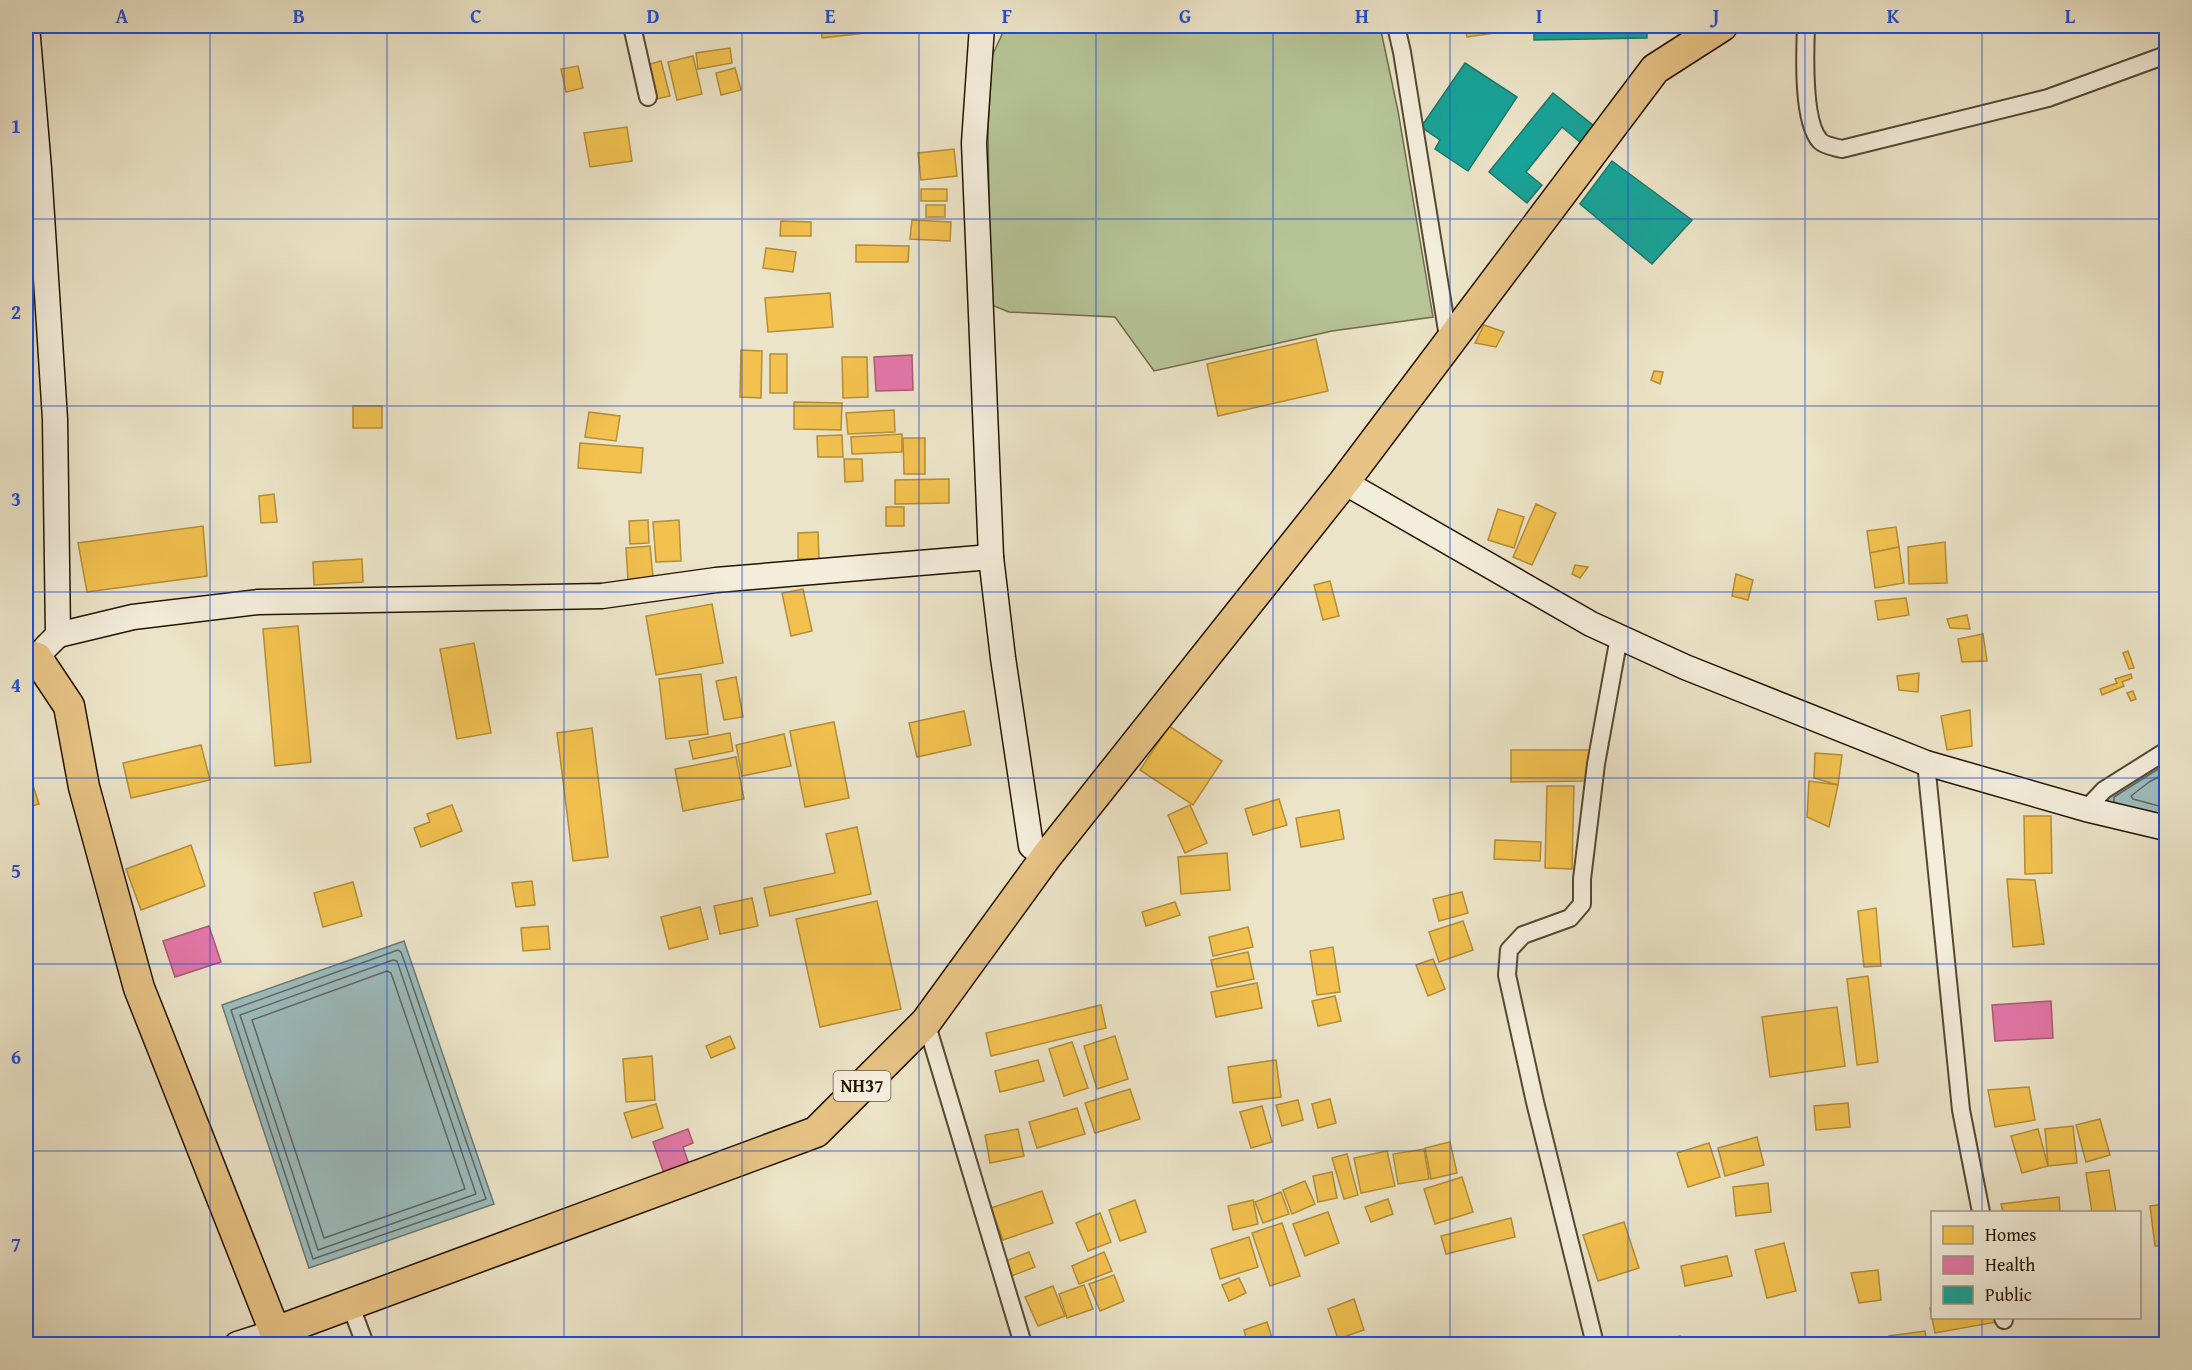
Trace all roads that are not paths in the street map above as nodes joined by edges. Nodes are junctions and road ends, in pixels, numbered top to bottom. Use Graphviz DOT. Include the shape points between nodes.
graph roads {
  1 [pos="27,26"];
  2 [pos="632,26"];
  3 [pos="982,26"];
  4 [pos="1396,26"];
  5 [pos="1722,26"];
  6 [pos="1806,26"];
  7 [pos="2166,55"];
  8 [pos="648,97"];
  9 [pos="1449,343"];
  10 [pos="1344,482"];
  11 [pos="991,557"];
  12 [pos="58,635"];
  13 [pos="1619,638"];
  14 [pos="31,656"];
  15 [pos="2166,752"];
  16 [pos="1926,763"];
  17 [pos="2086,809"];
  18 [pos="2166,828"];
  19 [pos="1046,857"];
  20 [pos="926,1022"];
  21 [pos="1981,1211"];
  22 [pos="350,1304"];
  23 [pos="275,1332"];
  24 [pos="237,1344"];
  25 [pos="364,1344"];
  26 [pos="1023,1344"];
  27 [pos="1595,1344"];
  1 -- 12 [label="street" via="55,419"];
  2 -- 8 [label="street"];
  3 -- 11 [label="street" via="974,143"];
  4 -- 9 [label="street"];
  5 -- 9 [label="highway, NH37" via="1655,69"];
  6 -- 7 [label="street" via="1807,105 1813,132 1822,144 1842,149 2048,98"];
  9 -- 10 [label="highway, NH37"];
  10 -- 13 [label="street"];
  10 -- 19 [label="highway, NH37"];
  11 -- 12 [label="street" via="716,580 602,596 258,602 133,617"];
  11 -- 19 [label="street" via="1031,846"];
  12 -- 14 [label="street"];
  13 -- 16 [label="street"];
  13 -- 27 [label="street" via="1596,764 1582,904 1570,918 1523,935 1509,950 1508,975"];
  14 -- 23 [label="highway" via="69,706 84,787 139,988"];
  15 -- 17 [label="street" via="2104,790"];
  16 -- 17 [label="street"];
  16 -- 21 [label="street" via="1961,1110"];
  17 -- 18 [label="street"];
  19 -- 20 [label="highway, NH37"];
  20 -- 22 [label="highway, NH37" via="816,1132"];
  20 -- 26 [label="street"];
  22 -- 23 [label="highway, NH37"];
  22 -- 25 [label="street"];
  23 -- 24 [label="street"];
}
